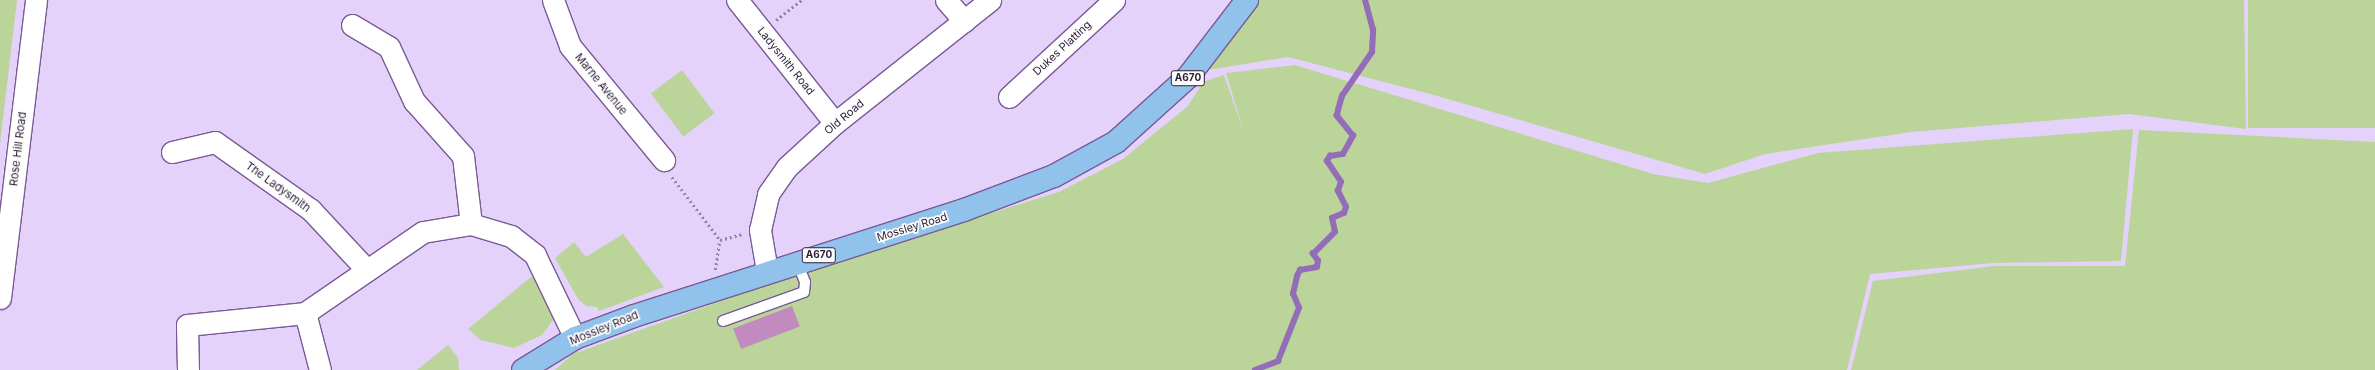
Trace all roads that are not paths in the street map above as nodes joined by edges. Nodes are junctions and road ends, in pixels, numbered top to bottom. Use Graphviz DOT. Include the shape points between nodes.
graph roads {
  1 [pos="36,0"];
  2 [pos="552,0"];
  3 [pos="737,0"];
  4 [pos="946,0"];
  5 [pos="990,0"];
  6 [pos="1114,0"];
  7 [pos="1247,0"];
  8 [pos="964,21"];
  9 [pos="352,25"];
  10 [pos="1009,97"];
  11 [pos="835,123"];
  12 [pos="172,152"];
  13 [pos="664,160"];
  14 [pos="7,174"];
  15 [pos="470,224"];
  16 [pos="797,262"];
  17 [pos="367,270"];
  18 [pos="768,271"];
  19 [pos="0,298"];
  20 [pos="305,313"];
  21 [pos="723,321"];
  22 [pos="576,338"];
  23 [pos="188,370"];
  24 [pos="320,370"];
  25 [pos="523,370"];
  1 -- 14 [label="street, Rose Hill Road"];
  2 -- 13 [label="street, Marne Avenue" via="570,46"];
  3 -- 11 [label="street, Ladysmith Road"];
  4 -- 8 [label="street"];
  5 -- 8 [label="street, Old Road"];
  6 -- 10 [label="street, Dukes Platting"];
  7 -- 16 [label="main road, Mossley Road / A670" via="1188,77 1116,142 1054,176 964,210"];
  8 -- 11 [label="street, Old Road"];
  9 -- 15 [label="street" via="389,47 414,101 463,156"];
  11 -- 18 [label="street, Old Road" via="787,167 768,194 760,230"];
  12 -- 17 [label="street, The Ladysmith" via="215,142 311,210"];
  14 -- 19 [label="street, Rose Hill Road"];
  15 -- 17 [label="street" via="423,232"];
  15 -- 22 [label="street" via="511,236 535,255"];
  16 -- 18 [label="main road, Mossley Road / A670"];
  16 -- 21 [label="lane" via="804,282 804,292"];
  17 -- 20 [label="street"];
  18 -- 22 [label="main road, Mossley Road / A670"];
  20 -- 23 [label="street" via="186,325"];
  20 -- 24 [label="street"];
  22 -- 25 [label="main road, Mossley Road / A670"];
}
